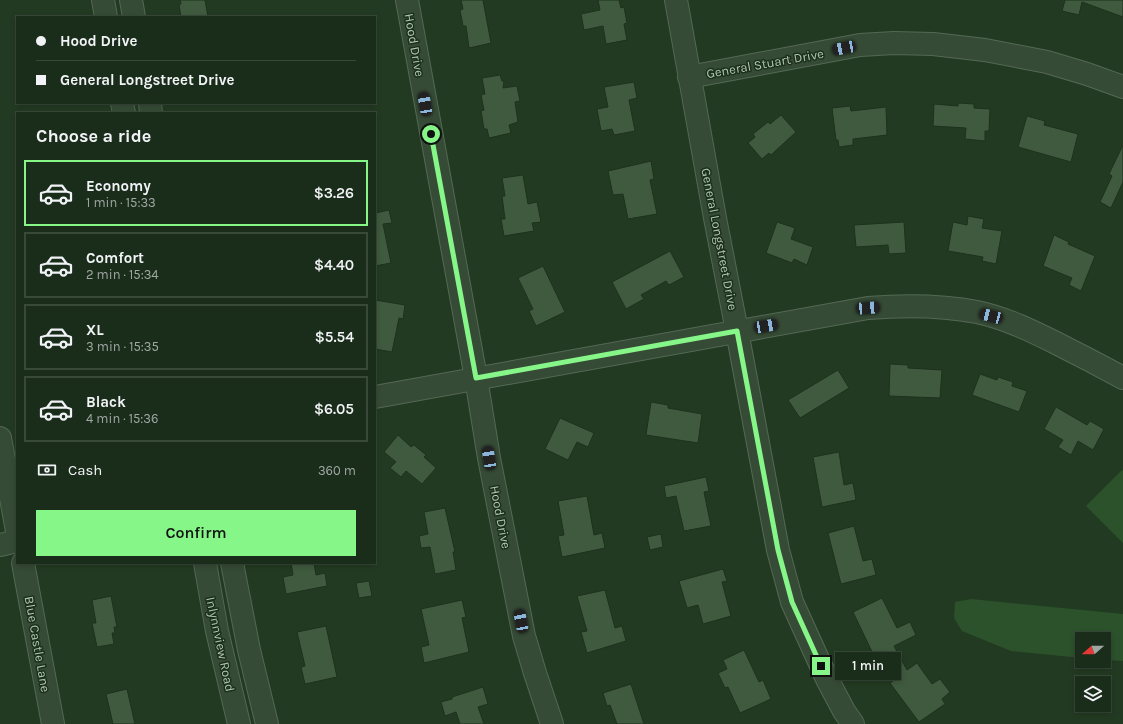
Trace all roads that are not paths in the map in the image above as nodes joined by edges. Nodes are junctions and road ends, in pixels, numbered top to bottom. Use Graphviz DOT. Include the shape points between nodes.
graph roads {
  1 [pos="103,0"];
  2 [pos="131,0"];
  3 [pos="407,0"];
  4 [pos="676,0"];
  5 [pos="106,16"];
  6 [pos="134,16"];
  7 [pos="689,77"];
  8 [pos="1123,87"];
  9 [pos="737,331"];
  10 [pos="476,378"];
  11 [pos="1123,378"];
  12 [pos="376,397"];
  13 [pos="0,438"];
  14 [pos="16,526"];
  15 [pos="16,541"];
  16 [pos="0,545"];
  17 [pos="23,564"];
  18 [pos="205,564"];
  19 [pos="232,564"];
  20 [pos="54,724"];
  21 [pos="239,724"];
  22 [pos="266,724"];
  23 [pos="552,724"];
  24 [pos="853,724"];
  1 -- 5 [label="street"];
  2 -- 6 [label="street"];
  3 -- 10 [label="street, Hood Drive"];
  4 -- 7 [label="street, General Longstreet Drive"];
  7 -- 8 [label="street, General Stuart Drive" via="860,45 894,42 985,50 1047,62"];
  7 -- 9 [label="street, General Longstreet Drive"];
  9 -- 10 [label="street"];
  9 -- 11 [label="street" via="868,308 904,305 940,307 977,312 1005,320 1075,352"];
  9 -- 24 [label="street, General Longstreet Drive" via="771,519 792,602 827,679"];
  10 -- 12 [label="street"];
  10 -- 23 [label="street, Hood Drive" via="524,636"];
  13 -- 14 [label="street"];
  15 -- 16 [label="street"];
  17 -- 20 [label="street, Blue Castle Lane"];
  18 -- 21 [label="street, Inlynnview Road" via="217,631"];
  19 -- 22 [label="street"];
}
